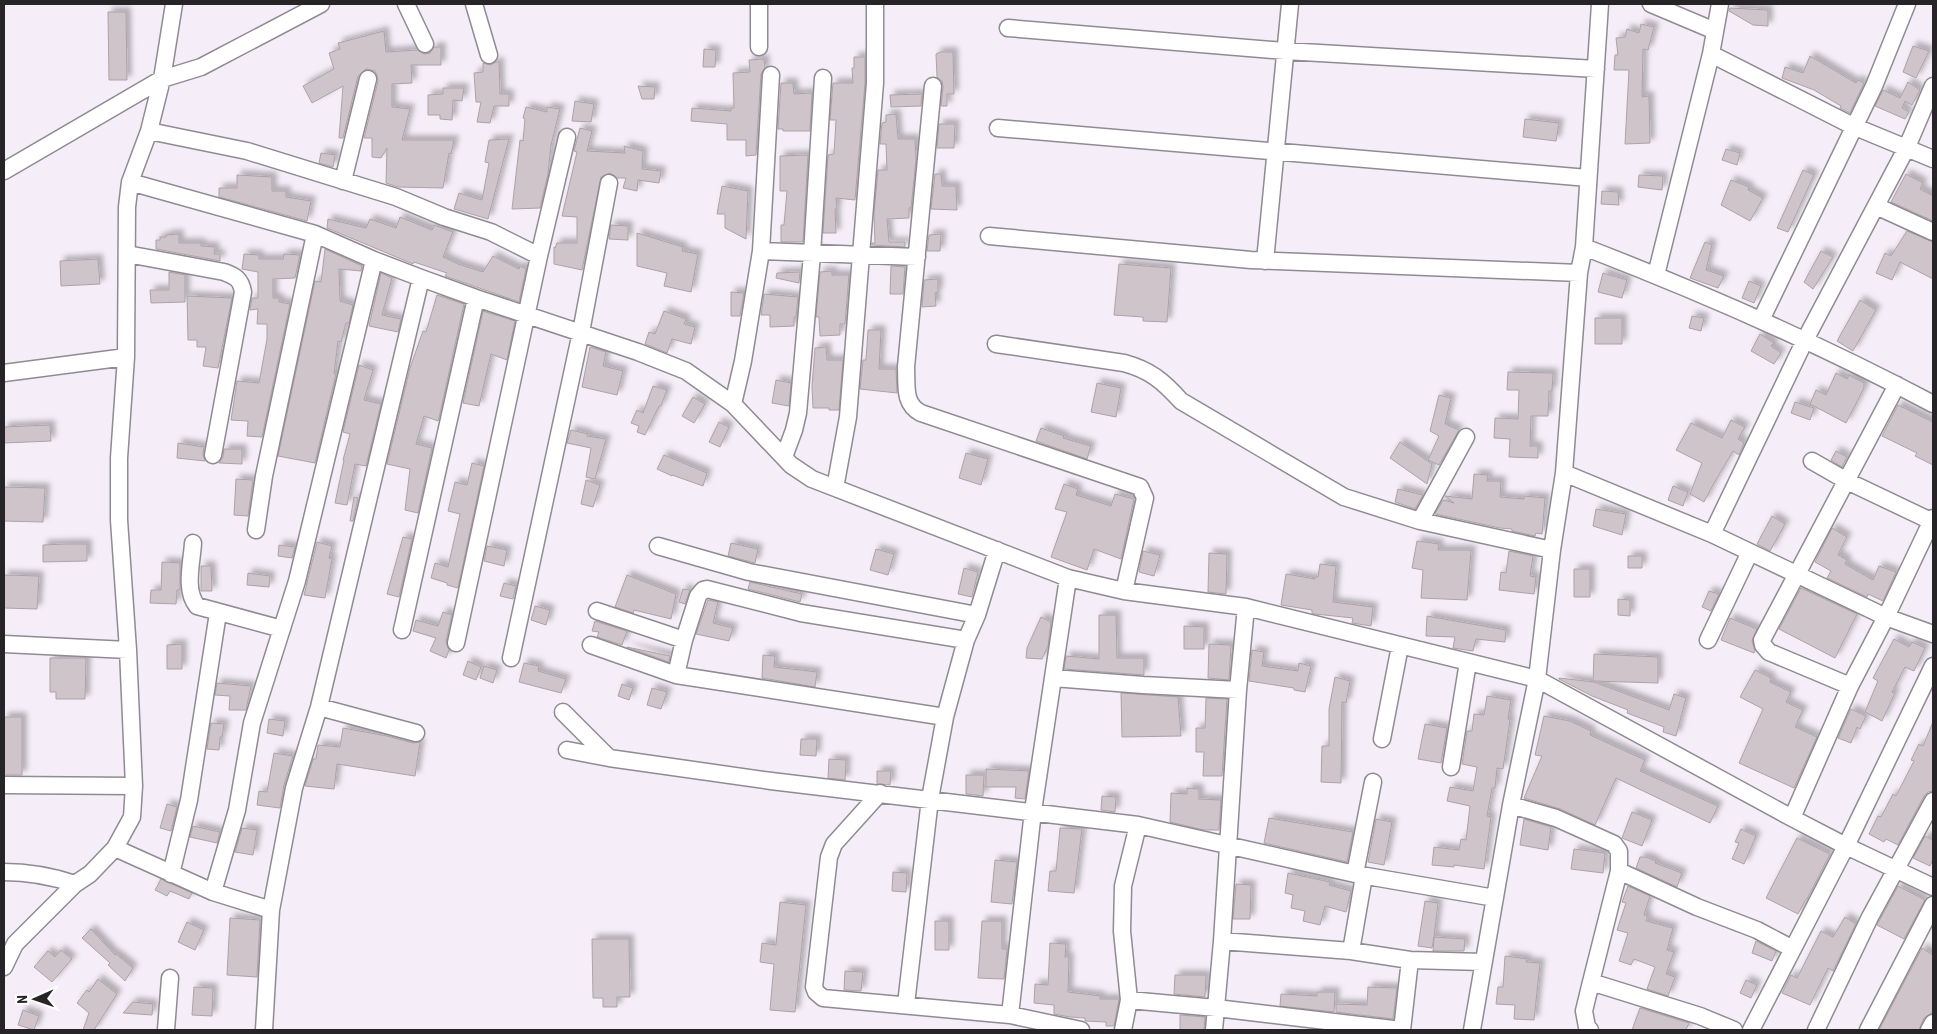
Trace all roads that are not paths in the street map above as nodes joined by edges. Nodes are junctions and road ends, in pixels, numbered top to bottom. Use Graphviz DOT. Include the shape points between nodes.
graph roads {
  1 [pos="174,4"];
  2 [pos="321,4"];
  3 [pos="406,4"];
  4 [pos="474,4"];
  5 [pos="759,4"];
  6 [pos="875,4"];
  7 [pos="1290,4"];
  8 [pos="1600,4"];
  9 [pos="1651,4"];
  10 [pos="1720,4"];
  11 [pos="1907,4"];
  12 [pos="1008,28"];
  13 [pos="1715,32"];
  14 [pos="425,44"];
  15 [pos="759,47"];
  16 [pos="1285,51"];
  17 [pos="1711,54"];
  18 [pos="489,55"];
  19 [pos="1596,69"];
  20 [pos="771,75"];
  21 [pos="823,78"];
  22 [pos="162,79"];
  23 [pos="368,79"];
  24 [pos="933,86"];
  25 [pos="1933,86"];
  26 [pos="1853,126"];
  27 [pos="998,128"];
  28 [pos="149,131"];
  29 [pos="567,137"];
  30 [pos="1907,147"];
  31 [pos="1275,151"];
  32 [pos="1933,159"];
  33 [pos="4,172"];
  34 [pos="1588,178"];
  35 [pos="343,181"];
  36 [pos="130,182"];
  37 [pos="609,183"];
  38 [pos="1876,206"];
  39 [pos="1933,232"];
  40 [pos="315,234"];
  41 [pos="989,236"];
  42 [pos="1584,247"];
  43 [pos="761,251"];
  44 [pos="128,254"];
  45 [pos="812,254"];
  46 [pos="539,256"];
  47 [pos="861,256"];
  48 [pos="917,257"];
  49 [pos="374,260"];
  50 [pos="1265,261"];
  51 [pos="1579,273"];
  52 [pos="1656,275"];
  53 [pos="421,278"];
  54 [pos="476,298"];
  55 [pos="528,314"];
  56 [pos="1761,320"];
  57 [pos="581,332"];
  58 [pos="1805,340"];
  59 [pos="996,344"];
  60 [pos="126,357"];
  61 [pos="4,373"];
  62 [pos="1896,385"];
  63 [pos="1933,402"];
  64 [pos="733,404"];
  65 [pos="1466,438"];
  66 [pos="213,455"];
  67 [pos="784,457"];
  68 [pos="1812,461"];
  69 [pos="1564,472"];
  70 [pos="1847,481"];
  71 [pos="835,488"];
  72 [pos="1933,520"];
  73 [pos="1420,521"];
  74 [pos="256,530"];
  75 [pos="1712,534"];
  76 [pos="194,543"];
  77 [pos="658,546"];
  78 [pos="997,550"];
  79 [pos="1552,550"];
  80 [pos="1750,552"];
  81 [pos="1796,574"];
  82 [pos="1068,578"];
  83 [pos="1124,591"];
  84 [pos="1246,607"];
  85 [pos="597,611"];
  86 [pos="218,613"];
  87 [pos="976,615"];
  88 [pos="1886,617"];
  89 [pos="282,629"];
  90 [pos="402,630"];
  91 [pos="1933,634"];
  92 [pos="684,640"];
  93 [pos="966,640"];
  94 [pos="1708,640"];
  95 [pos="456,643"];
  96 [pos="4,644"];
  97 [pos="591,645"];
  98 [pos="1400,646"];
  99 [pos="128,650"];
  100 [pos="511,658"];
  101 [pos="1468,662"];
  102 [pos="1933,666"];
  103 [pos="676,675"];
  104 [pos="1053,678"];
  105 [pos="1537,679"];
  106 [pos="1850,686"];
  107 [pos="1238,690"];
  108 [pos="319,708"];
  109 [pos="564,712"];
  110 [pos="945,717"];
  111 [pos="416,732"];
  112 [pos="1382,739"];
  113 [pos="567,750"];
  114 [pos="609,758"];
  115 [pos="1451,767"];
  116 [pos="1373,782"];
  117 [pos="4,785"];
  118 [pos="134,786"];
  119 [pos="880,793"];
  120 [pos="930,799"];
  121 [pos="1933,801"];
  122 [pos="1511,804"];
  123 [pos="1033,811"];
  124 [pos="1792,818"];
  125 [pos="1138,825"];
  126 [pos="1227,844"];
  127 [pos="1846,846"];
  128 [pos="115,848"];
  129 [pos="1896,869"];
  130 [pos="1619,871"];
  131 [pos="4,872"];
  132 [pos="171,874"];
  133 [pos="1360,875"];
  134 [pos="75,884"];
  135 [pos="1933,888"];
  136 [pos="213,892"];
  137 [pos="1495,898"];
  138 [pos="1933,905"];
  139 [pos="271,910"];
  140 [pos="1222,941"];
  141 [pos="9,943"];
  142 [pos="1793,949"];
  143 [pos="1351,951"];
  144 [pos="1410,960"];
  145 [pos="1483,962"];
  146 [pos="4,967"];
  147 [pos="170,978"];
  148 [pos="1591,982"];
  149 [pos="1128,1000"];
  150 [pos="906,1004"];
  151 [pos="1216,1008"];
  152 [pos="1010,1015"];
  153 [pos="1933,1023"];
  154 [pos="166,1030"];
  155 [pos="264,1030"];
  156 [pos="1082,1030"];
  157 [pos="1123,1030"];
  158 [pos="1214,1030"];
  159 [pos="1402,1030"];
  160 [pos="1472,1030"];
  161 [pos="1590,1030"];
  162 [pos="1734,1030"];
  163 [pos="1751,1030"];
  164 [pos="1816,1030"];
  165 [pos="1868,1030"];
  166 [pos="1929,1030"];
  1 -- 22 [label="street"];
  2 -- 22 [label="street" via="200,67"];
  3 -- 14 [label="street"];
  4 -- 18 [label="street"];
  5 -- 15 [label="street"];
  6 -- 47 [label="street" via="875,83"];
  7 -- 16 [label="street"];
  8 -- 19 [label="street"];
  9 -- 13 [label="street"];
  10 -- 13 [label="street"];
  11 -- 26 [label="street" via="1874,86"];
  12 -- 16 [label="street"];
  13 -- 17 [label="street"];
  16 -- 19 [label="street"];
  16 -- 31 [label="street"];
  17 -- 26 [label="street"];
  17 -- 52 [label="street"];
  19 -- 34 [label="street"];
  20 -- 43 [label="street"];
  21 -- 45 [label="street"];
  22 -- 28 [label="street"];
  22 -- 33 [label="street"];
  23 -- 35 [label="street"];
  24 -- 48 [label="street"];
  25 -- 30 [label="street"];
  26 -- 30 [label="street"];
  26 -- 56 [label="street"];
  27 -- 31 [label="street"];
  28 -- 35 [label="street" via="248,151"];
  28 -- 36 [label="street"];
  29 -- 46 [label="street"];
  30 -- 32 [label="street"];
  30 -- 38 [label="street"];
  31 -- 34 [label="street"];
  31 -- 50 [label="street"];
  34 -- 42 [label="street"];
  35 -- 46 [label="street" via="491,232"];
  36 -- 40 [label="street"];
  36 -- 44 [label="street"];
  37 -- 57 [label="street"];
  38 -- 39 [label="street"];
  38 -- 58 [label="street"];
  40 -- 49 [label="street"];
  40 -- 74 [label="street" via="264,476"];
  41 -- 50 [label="street"];
  42 -- 51 [label="street"];
  42 -- 52 [label="street"];
  43 -- 45 [label="street"];
  43 -- 64 [label="street"];
  44 -- 60 [label="street"];
  44 -- 66 [label="street" via="224,272 241,282 243,292"];
  45 -- 47 [label="street"];
  45 -- 67 [label="street" via="798,413"];
  46 -- 55 [label="street"];
  47 -- 48 [label="street"];
  47 -- 71 [label="street" via="848,418"];
  48 -- 83 [label="street" via="906,367 908,402 921,413 1140,487 1145,498"];
  49 -- 53 [label="street"];
  49 -- 89 [label="street" via="297,581"];
  50 -- 51 [label="street"];
  51 -- 69 [label="street"];
  52 -- 56 [label="street"];
  53 -- 54 [label="street"];
  53 -- 108 [label="street"];
  54 -- 55 [label="street"];
  54 -- 90 [label="street"];
  55 -- 57 [label="street"];
  55 -- 95 [label="street"];
  56 -- 58 [label="street"];
  57 -- 64 [label="street" via="686,371"];
  57 -- 100 [label="street"];
  58 -- 62 [label="street"];
  58 -- 75 [label="street"];
  59 -- 73 [label="street" via="1142,367 1181,401 1344,497"];
  60 -- 61 [label="street"];
  60 -- 99 [label="street" via="119,458 119,520"];
  62 -- 63 [label="street"];
  62 -- 70 [label="street"];
  64 -- 67 [label="street"];
  65 -- 73 [label="street"];
  67 -- 71 [label="street" via="812,479"];
  68 -- 70 [label="street"];
  69 -- 75 [label="street"];
  69 -- 79 [label="street"];
  70 -- 72 [label="street"];
  70 -- 81 [label="street"];
  71 -- 78 [label="street"];
  72 -- 88 [label="street"];
  73 -- 79 [label="street"];
  75 -- 80 [label="street"];
  76 -- 86 [label="street" via="192,600 197,606"];
  77 -- 87 [label="street" via="749,572"];
  78 -- 82 [label="street"];
  78 -- 87 [label="street"];
  79 -- 105 [label="street"];
  80 -- 81 [label="street"];
  80 -- 94 [label="street"];
  81 -- 88 [label="street"];
  81 -- 106 [label="street" via="1765,632 1763,645 1769,652"];
  82 -- 83 [label="street"];
  82 -- 104 [label="street"];
  83 -- 84 [label="street"];
  84 -- 98 [label="street"];
  84 -- 107 [label="street"];
  85 -- 92 [label="street"];
  86 -- 89 [label="street"];
  86 -- 132 [label="street" via="189,800"];
  87 -- 93 [label="street"];
  88 -- 91 [label="street"];
  88 -- 106 [label="street"];
  89 -- 136 [label="street" via="252,723 237,810"];
  92 -- 93 [label="street" via="698,596 707,589 800,612"];
  92 -- 103 [label="street"];
  93 -- 110 [label="street"];
  96 -- 99 [label="street"];
  97 -- 103 [label="street"];
  98 -- 101 [label="street"];
  98 -- 112 [label="street"];
  99 -- 118 [label="street"];
  101 -- 105 [label="street"];
  101 -- 115 [label="street"];
  102 -- 127 [label="street"];
  103 -- 110 [label="street"];
  104 -- 107 [label="street"];
  104 -- 123 [label="street"];
  105 -- 122 [label="street"];
  105 -- 124 [label="street"];
  106 -- 124 [label="street"];
  107 -- 126 [label="street"];
  108 -- 111 [label="street"];
  108 -- 139 [label="street" via="294,788"];
  109 -- 114 [label="street"];
  110 -- 120 [label="street"];
  113 -- 114 [label="street"];
  114 -- 119 [label="street"];
  116 -- 133 [label="street"];
  117 -- 118 [label="street"];
  118 -- 128 [label="street" via="132,817"];
  119 -- 120 [label="street"];
  119 -- 150 [label="street" via="834,844 829,857 814,986 823,998"];
  120 -- 123 [label="street"];
  120 -- 150 [label="street"];
  121 -- 129 [label="street"];
  122 -- 130 [label="street" via="1556,818 1614,844 1619,851"];
  122 -- 137 [label="street"];
  123 -- 125 [label="street"];
  123 -- 152 [label="street"];
  124 -- 127 [label="street"];
  125 -- 126 [label="street"];
  125 -- 149 [label="street" via="1123,886 1122,931"];
  126 -- 133 [label="street"];
  126 -- 140 [label="street"];
  127 -- 129 [label="street"];
  127 -- 142 [label="street"];
  128 -- 132 [label="street"];
  128 -- 134 [label="street" via="90,874"];
  129 -- 135 [label="street"];
  129 -- 164 [label="street"];
  130 -- 142 [label="street" via="1757,930"];
  130 -- 148 [label="street"];
  131 -- 134 [label="street" via="34,873"];
  132 -- 136 [label="street"];
  133 -- 137 [label="street"];
  133 -- 143 [label="street"];
  134 -- 141 [label="street"];
  136 -- 139 [label="street"];
  137 -- 145 [label="street"];
  138 -- 165 [label="street"];
  139 -- 155 [label="street"];
  140 -- 143 [label="street"];
  140 -- 151 [label="street"];
  141 -- 146 [label="street"];
  142 -- 163 [label="street"];
  143 -- 144 [label="street"];
  144 -- 145 [label="street"];
  144 -- 159 [label="street"];
  145 -- 160 [label="street"];
  147 -- 154 [label="street"];
  148 -- 161 [label="street" via="1584,1012"];
  148 -- 162 [label="street"];
  149 -- 151 [label="street"];
  149 -- 157 [label="street"];
  150 -- 152 [label="street"];
  151 -- 158 [label="street"];
  151 -- 159 [label="street"];
  152 -- 156 [label="street"];
  153 -- 166 [label="street"];
}
